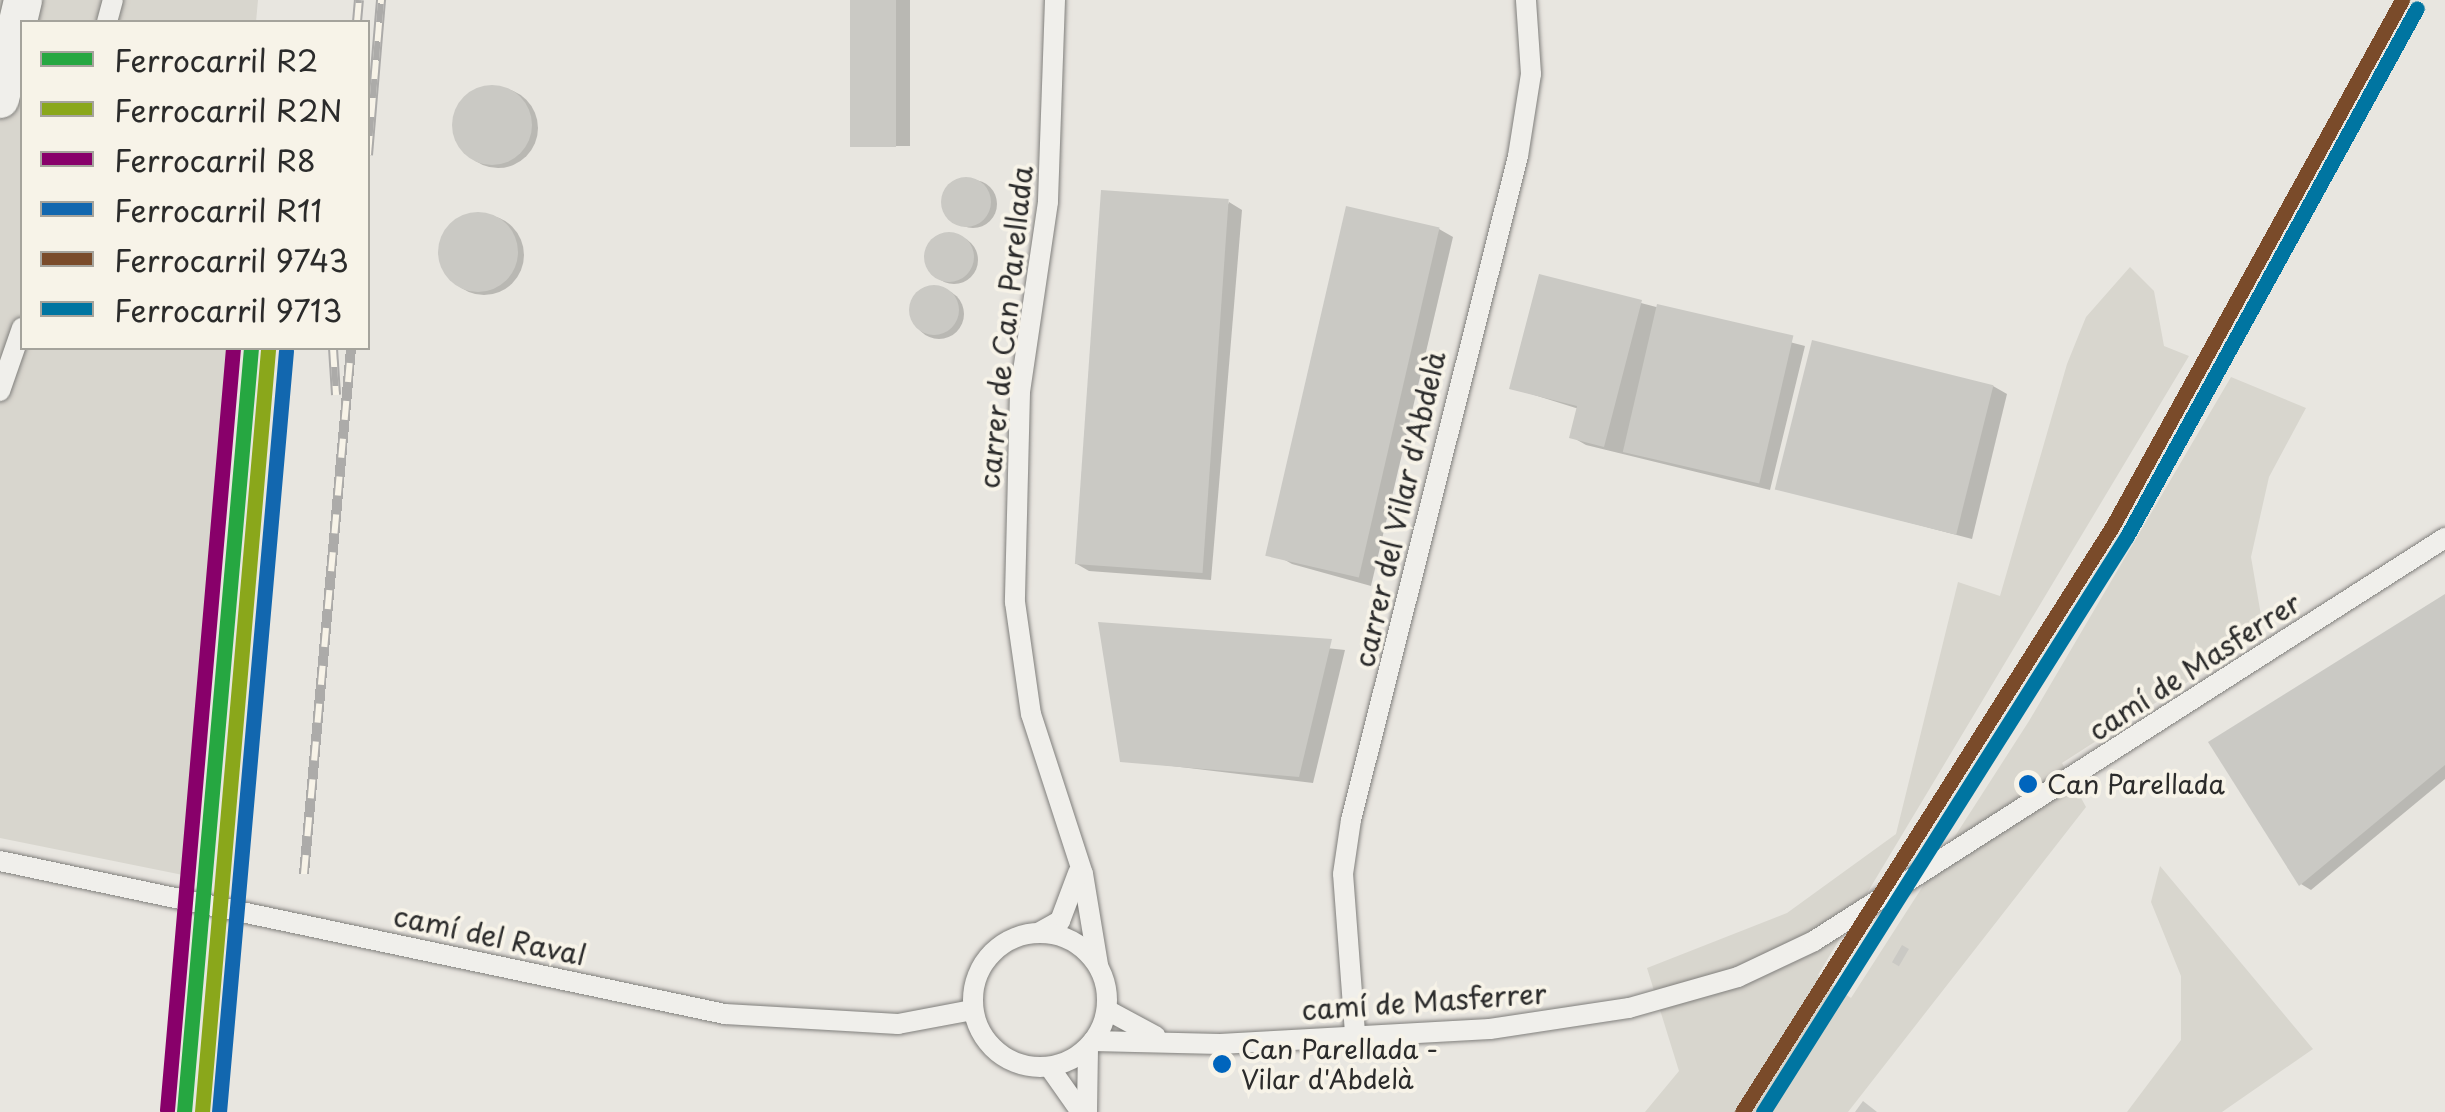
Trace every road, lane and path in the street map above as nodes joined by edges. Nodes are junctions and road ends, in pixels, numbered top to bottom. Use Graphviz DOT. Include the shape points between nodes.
graph roads {
  1 [pos="23,0"];
  2 [pos="1055,0"];
  3 [pos="1526,0"];
  4 [pos="0,99"];
  5 [pos="20,334"];
  6 [pos="0,391"];
  7 [pos="2445,538"];
  8 [pos="1072,832"];
  9 [pos="0,862"];
  10 [pos="1040,932"];
  11 [pos="1098,965"];
  12 [pos="972,1010"];
  13 [pos="1107,1010"];
  14 [pos="1355,1033"];
  15 [pos="1176,1041"];
  16 [pos="1091,1044"];
  17 [pos="1050,1068"];
  18 [pos="1084,1112"];
  1 -- 4 [label="highway"];
  2 -- 8 [label="street, carrer de Can Parellada" via="1048,202 1020,392 1014,546 1032,714"];
  3 -- 14 [label="street, carrer del Vilar d'Abdelà" via="1531,74 1518,156 1351,820 1343,874"];
  5 -- 6 [label="street"];
  7 -- 14 [label="street, camí de Masferrer" via="1814,941 1738,977 1629,1008 1490,1028"];
  8 -- 10 [label="street, carrer de Can Parellada" via="1074,897"];
  8 -- 11 [label="street, carrer de Can Parellada"];
  9 -- 12 [label="street, camí del Raval" via="724,1014 898,1024"];
  10 -- 11 [label="street" via="1084,948"];
  10 -- 12 [label="street" via="989,956"];
  11 -- 13 [label="street"];
  12 -- 17 [label="street" via="991,1048"];
  13 -- 15 [label="street, camí de Masferrer"];
  13 -- 16 [label="street"];
  14 -- 15 [label="street, camí de Masferrer"];
  15 -- 16 [label="street, camí de Masferrer"];
  16 -- 17 [label="street"];
  16 -- 18 [label="street"];
  17 -- 18 [label="street"];
}
